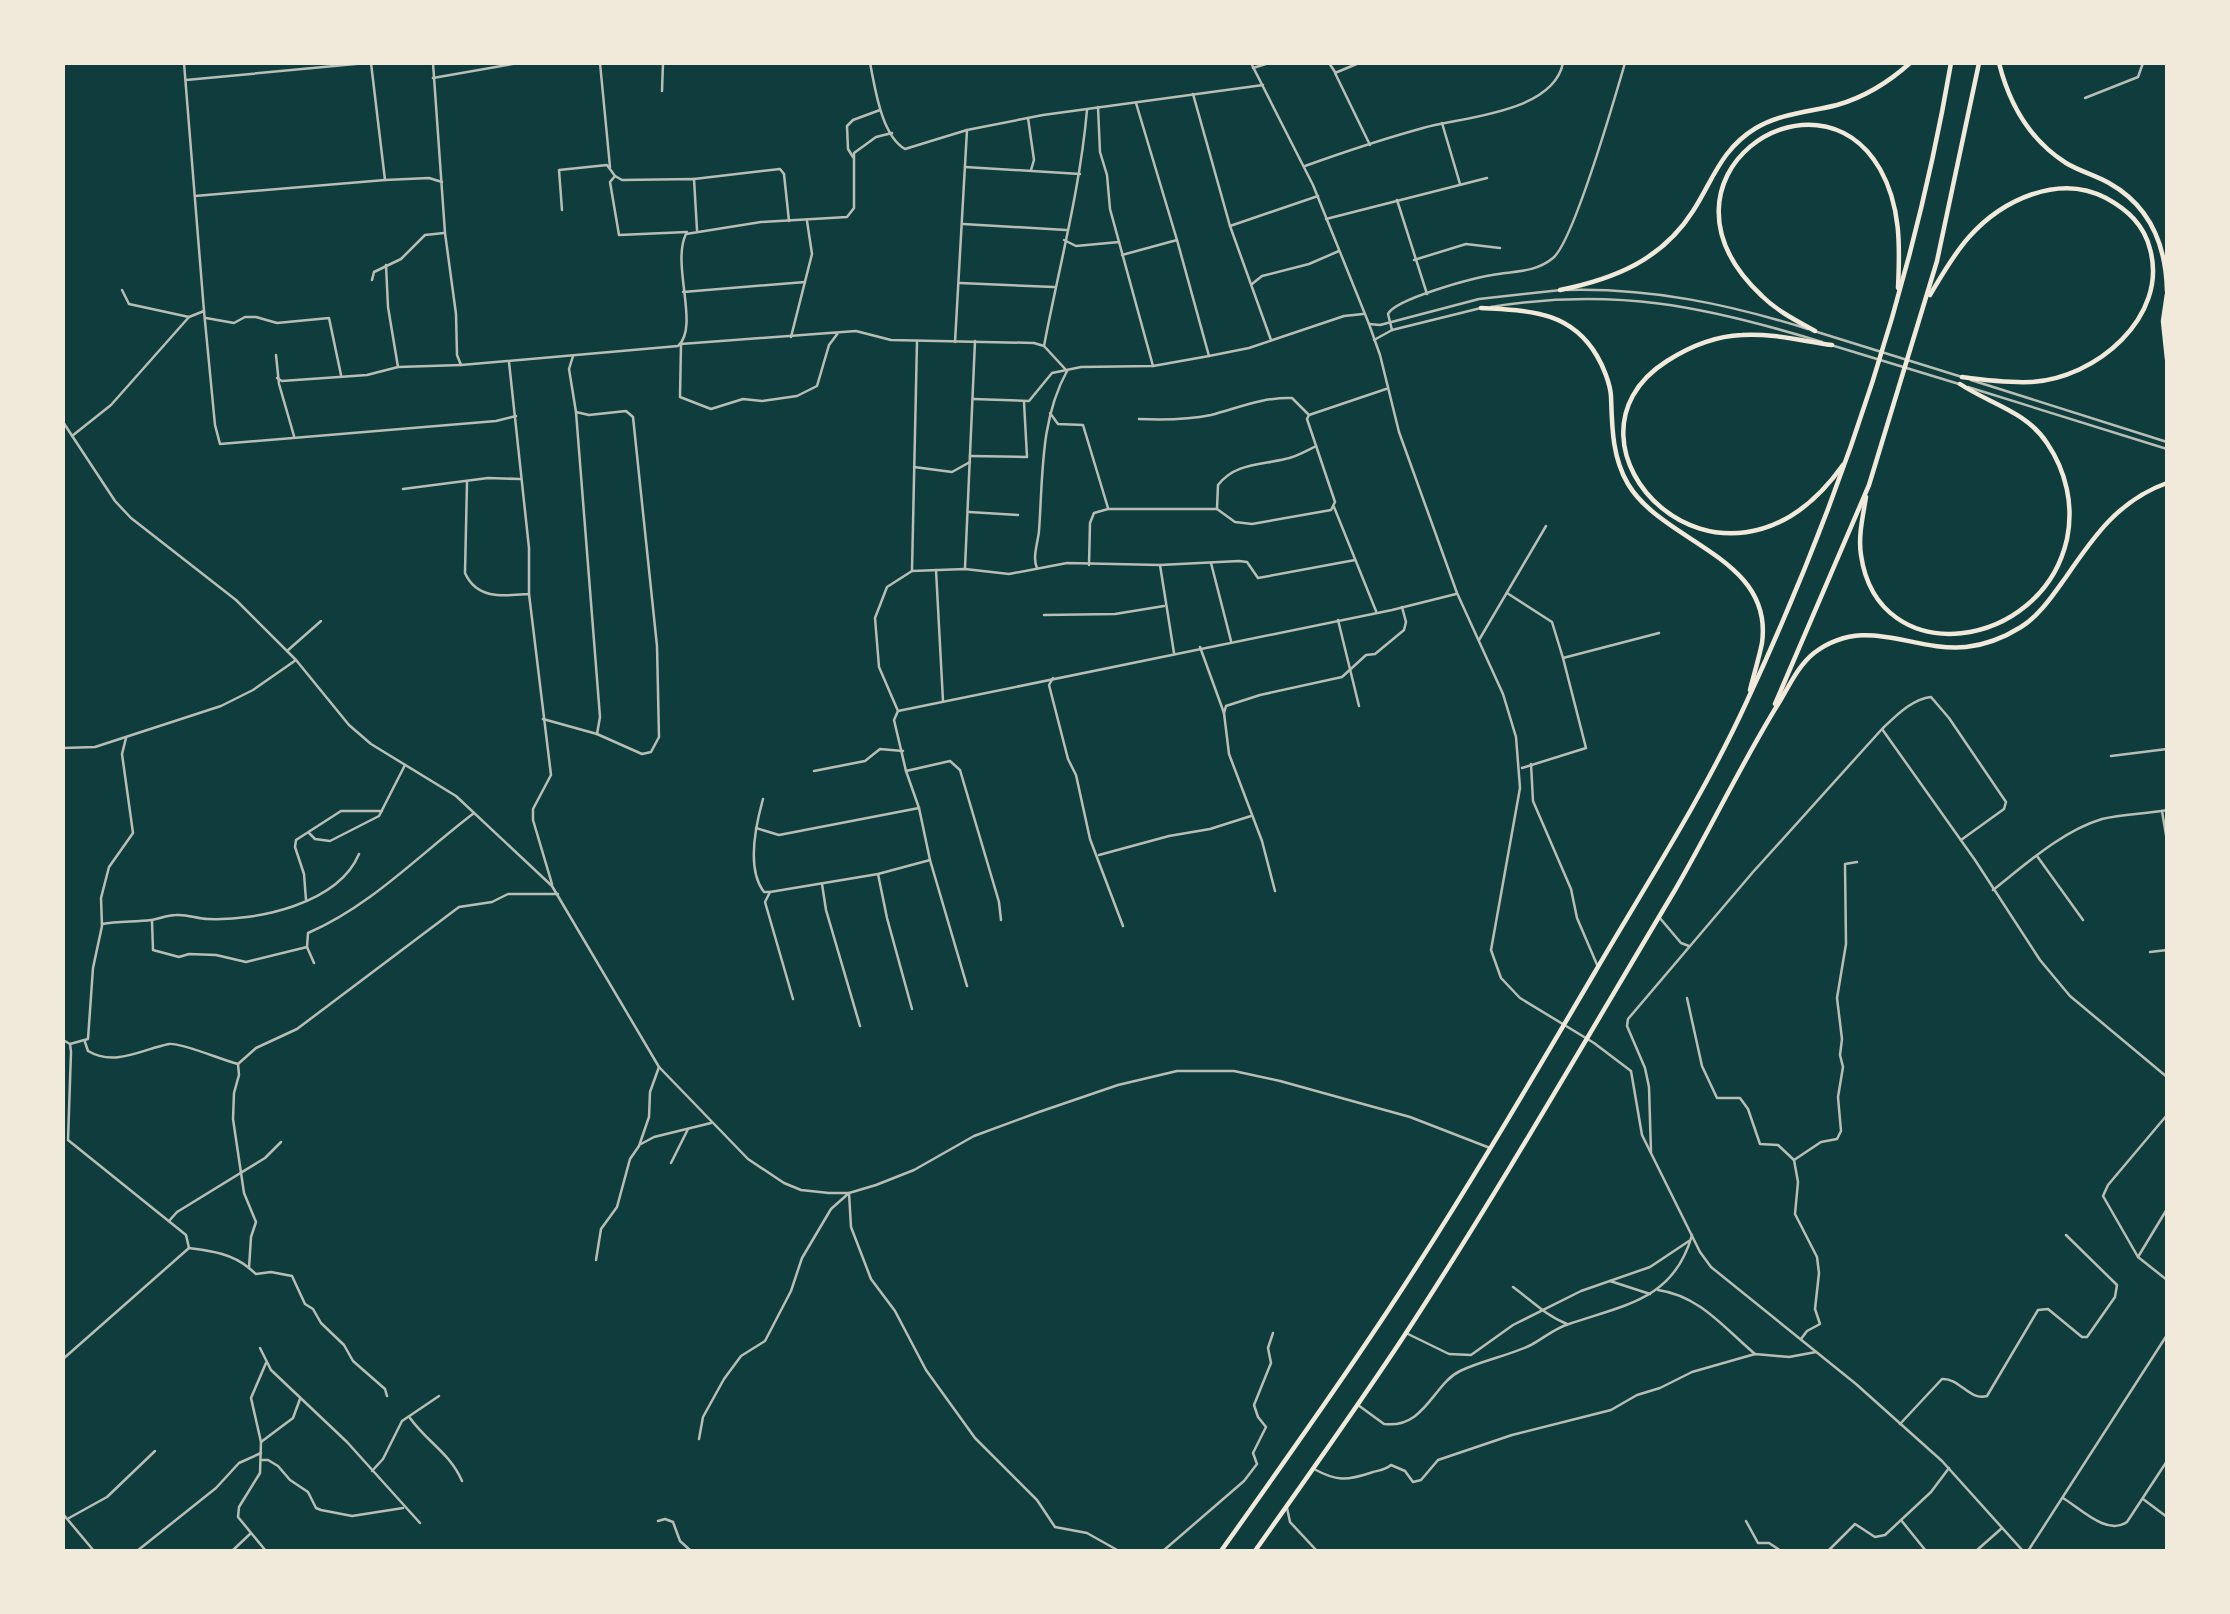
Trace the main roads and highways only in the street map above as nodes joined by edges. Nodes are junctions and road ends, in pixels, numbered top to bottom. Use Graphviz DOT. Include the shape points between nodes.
graph roads {
  1 [pos="1910,63"];
  2 [pos="1951,63"];
  3 [pos="1979,63"];
  4 [pos="1999,63"];
  5 [pos="1560,290"];
  6 [pos="2167,292"];
  7 [pos="1898,297"];
  8 [pos="1926,302"];
  9 [pos="1480,308"];
  10 [pos="1815,331"];
  11 [pos="1832,345"];
  12 [pos="2167,359"];
  13 [pos="1962,377"];
  14 [pos="1960,384"];
  15 [pos="1847,458"];
  16 [pos="2167,483"];
  17 [pos="1869,485"];
  18 [pos="1746,704"];
  19 [pos="1769,718"];
  20 [pos="1221,1551"];
  21 [pos="1255,1551"];
  1 -- 5 [label="highway" via="1860,97 1757,127 1721,159 1694,211 1656,253 1626,271"];
  2 -- 7 [label="highway"];
  3 -- 8 [label="highway"];
  4 -- 6 [label="highway" via="2018,114 2044,146 2067,164 2119,189 2144,212 2164,255"];
  6 -- 12 [label="highway"];
  7 -- 10 [label="highway" via="1898,226 1887,185 1869,155 1857,142 1819,127 1783,128 1765,135 1749,146 1725,176 1718,195 1721,230 1747,281 1764,298"];
  7 -- 15 [label="highway"];
  8 -- 13 [label="highway" via="1969,236 1997,212 2041,191 2060,187 2094,192 2123,208 2144,233 2153,263 2152,293 2140,317 2113,348 2070,372 2033,382"];
  8 -- 17 [label="highway"];
  9 -- 18 [label="highway" via="1531,310 1557,318 1577,329 1590,345 1611,391 1616,458 1628,484 1648,510 1732,566 1758,608 1762,641"];
  11 -- 15 [label="highway" via="1741,335 1719,338 1677,355 1644,380 1632,396 1622,428 1625,449 1640,484 1669,514 1699,528 1732,534 1756,532 1786,521 1811,503"];
  14 -- 17 [label="highway" via="2008,408 2036,430 2048,443 2067,483 2070,511 2064,550 2047,586 2032,603 2010,619 1963,634 1917,628 1892,612 1876,594 1861,555"];
  15 -- 18 [label="highway" via="1827,518"];
  16 -- 19 [label="highway" via="2142,494 2109,519 2048,603 2024,625 1966,647 1933,646 1877,634 1837,639 1806,659"];
  17 -- 19 [label="highway"];
  18 -- 20 [label="highway" via="1681,825 1490,1148 1391,1306"];
  19 -- 21 [label="highway" via="1658,916 1406,1333"];
}
